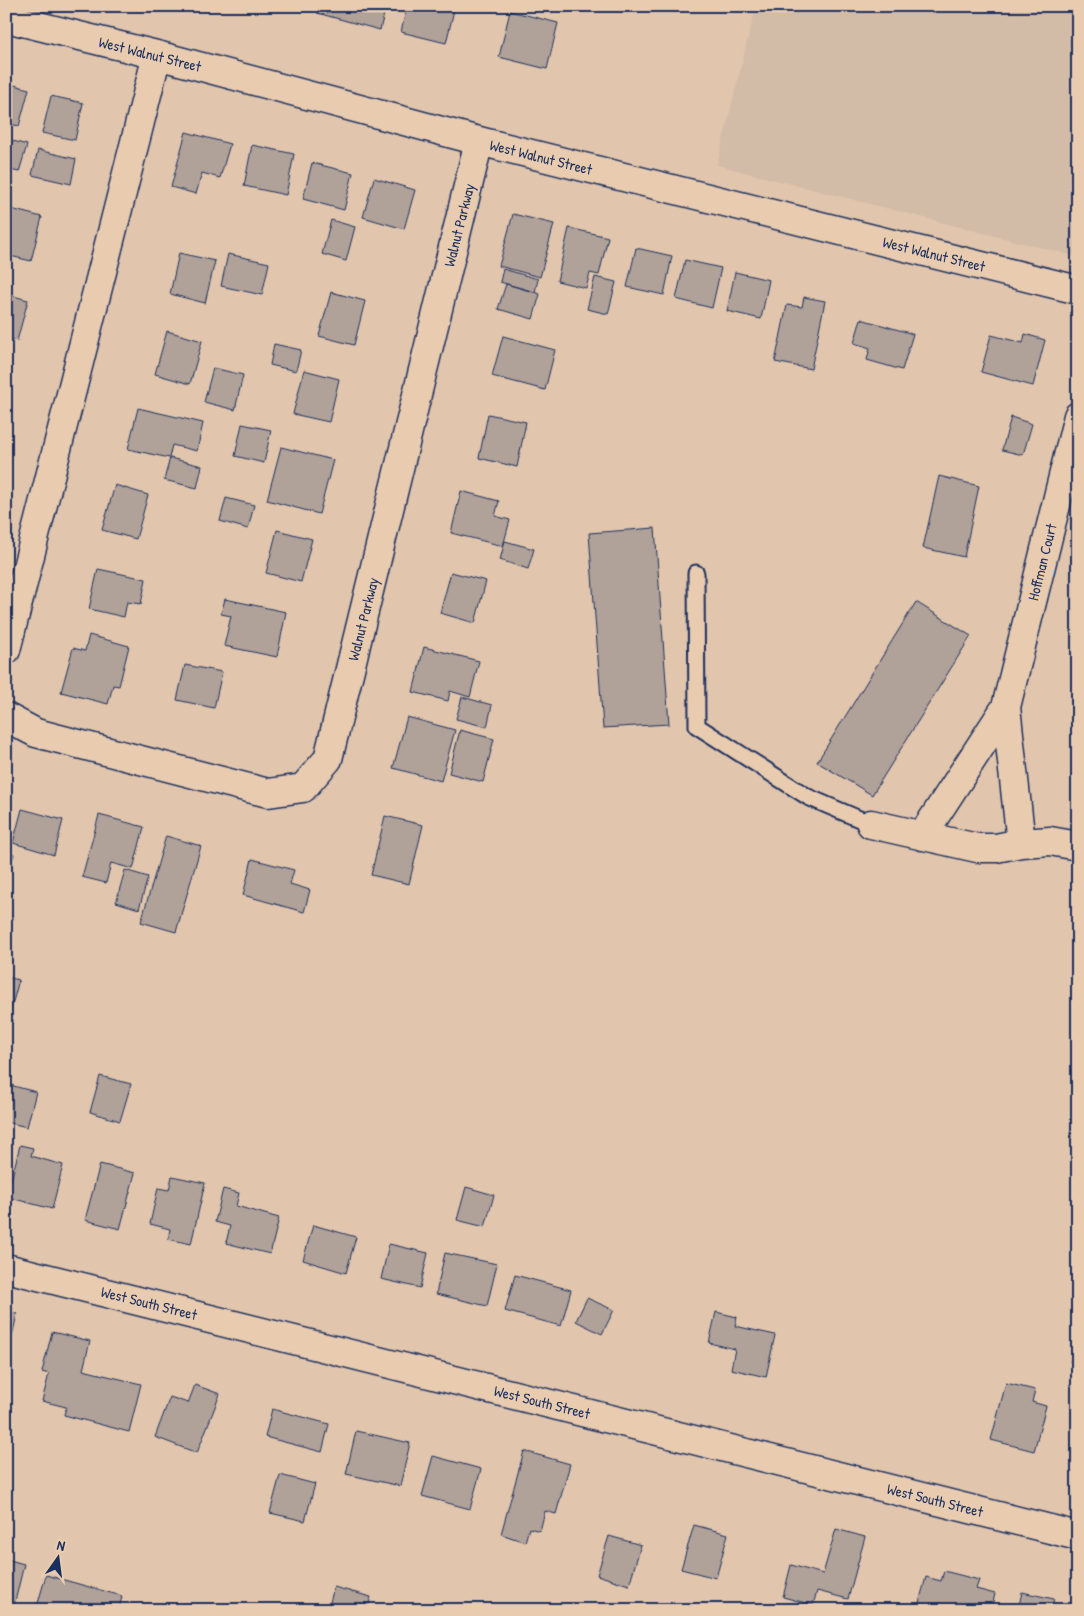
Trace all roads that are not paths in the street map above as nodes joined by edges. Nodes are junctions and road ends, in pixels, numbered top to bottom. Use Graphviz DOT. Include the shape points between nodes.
graph roads {
  1 [pos="6,18"];
  2 [pos="157,55"];
  3 [pos="479,141"];
  4 [pos="1078,290"];
  5 [pos="1078,416"];
  6 [pos="696,573"];
  7 [pos="6,650"];
  8 [pos="1006,707"];
  9 [pos="6,717"];
  10 [pos="871,824"];
  11 [pos="922,836"];
  12 [pos="1021,843"];
  13 [pos="1078,846"];
  14 [pos="6,1268"];
  15 [pos="1078,1536"];
  1 -- 2 [label="street, West Walnut Street"];
  2 -- 3 [label="street, West Walnut Street"];
  2 -- 7 [label="street"];
  3 -- 4 [label="street, West Walnut Street"];
  3 -- 9 [label="street, Walnut Parkway" via="328,759 303,788 268,793 36,733"];
  5 -- 8 [label="street, Hoffman Court"];
  6 -- 10 [label="lane" via="698,726 808,797"];
  8 -- 11 [label="street, Hoffman Court"];
  8 -- 12 [label="street, Hoffman Court"];
  10 -- 11 [label="street"];
  11 -- 12 [label="street" via="977,848"];
  12 -- 13 [label="street" via="1050,841"];
  14 -- 15 [label="street, West South Street"];
}
